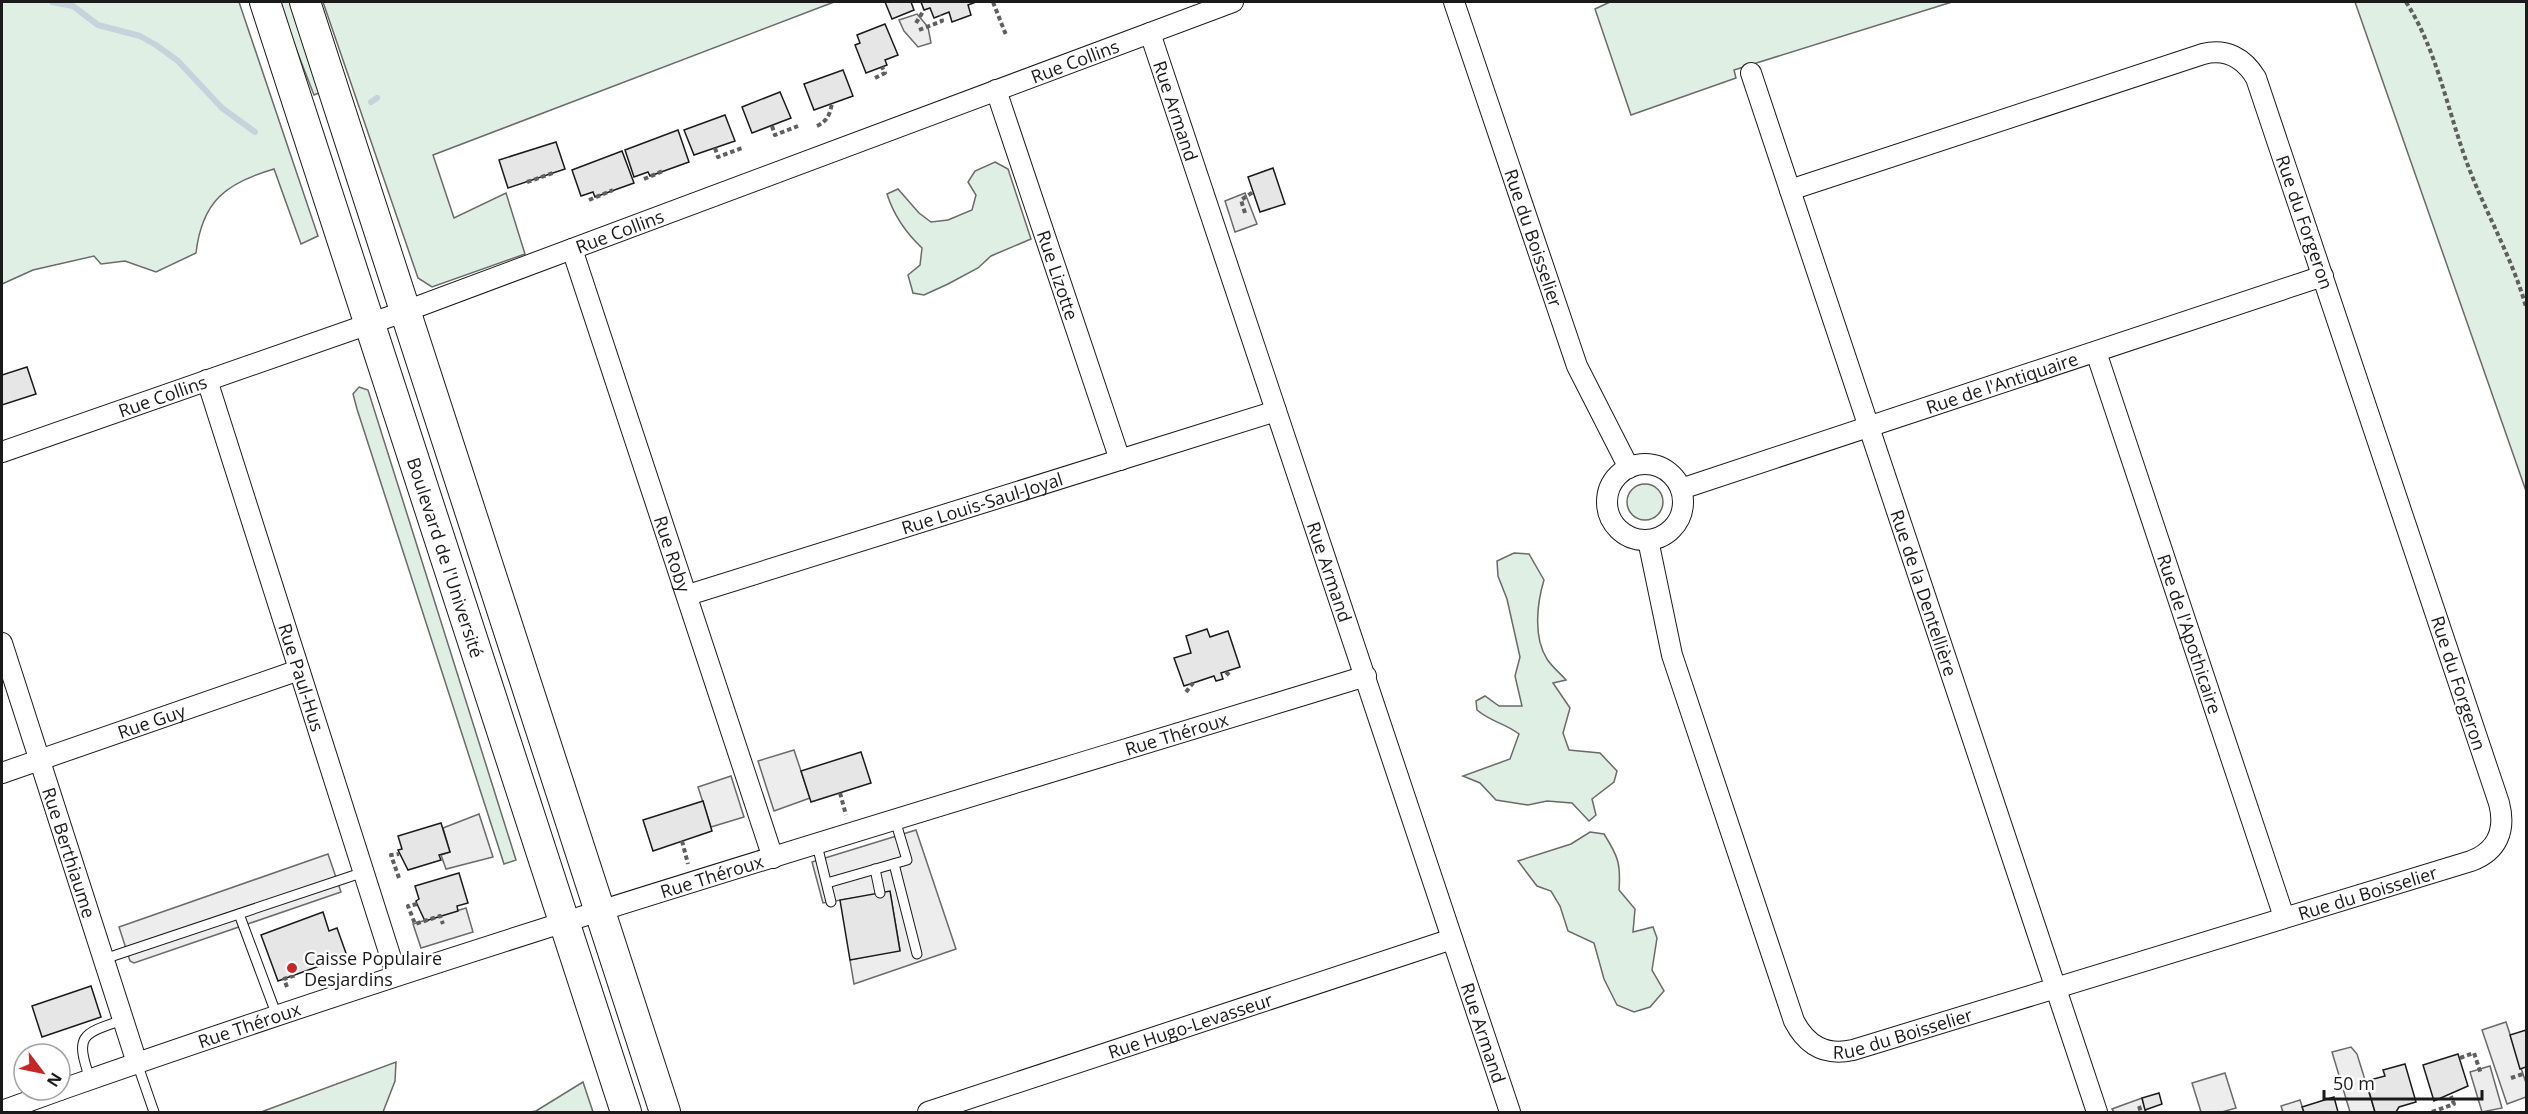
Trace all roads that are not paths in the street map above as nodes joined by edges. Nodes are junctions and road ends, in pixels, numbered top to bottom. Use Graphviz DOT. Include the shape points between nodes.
graph roads {
  1 [pos="265,2"];
  2 [pos="305,2"];
  3 [pos="1233,2"];
  4 [pos="1454,2"];
  5 [pos="1150,33"];
  6 [pos="1751,73"];
  7 [pos="996,90"];
  8 [pos="1790,190"];
  9 [pos="572,249"];
  10 [pos="2324,276"];
  11 [pos="406,311"];
  12 [pos="371,324"];
  13 [pos="2096,352"];
  14 [pos="207,380"];
  15 [pos="1276,411"];
  16 [pos="1869,427"];
  17 [pos="2,452"];
  18 [pos="1120,460"];
  19 [pos="1629,468"];
  20 [pos="1681,489"];
  21 [pos="1648,540"];
  22 [pos="688,595"];
  23 [pos="2,643"];
  24 [pos="299,670"];
  25 [pos="1366,676"];
  26 [pos="39,760"];
  27 [pos="2,773"];
  28 [pos="895,820"];
  29 [pos="2498,841"];
  30 [pos="817,845"];
  31 [pos="773,858"];
  32 [pos="894,864"];
  33 [pos="875,869"];
  34 [pos="364,872"];
  35 [pos="827,884"];
  36 [pos="880,893"];
  37 [pos="831,902"];
  38 [pos="599,910"];
  39 [pos="239,914"];
  40 [pos="2284,917"];
  41 [pos="563,921"];
  42 [pos="1452,939"];
  43 [pos="917,954"];
  44 [pos="104,960"];
  45 [pos="396,974"];
  46 [pos="2055,986"];
  47 [pos="277,1016"];
  48 [pos="123,1020"];
  49 [pos="137,1063"];
  50 [pos="90,1079"];
  51 [pos="72,1086"];
  52 [pos="27,1102"];
  53 [pos="2,1111"];
  54 [pos="154,1113"];
  55 [pos="626,1113"];
  56 [pos="665,1113"];
  57 [pos="928,1113"];
  58 [pos="1510,1113"];
  59 [pos="2097,1113"];
  1 -- 12 [label="main road, Boulevard de l'Université"];
  2 -- 11 [label="main road, Boulevard de l'Université"];
  3 -- 5 [label="street, Rue Collins"];
  4 -- 19 [label="street, Rue du Boisselier" via="1577,366"];
  5 -- 7 [label="street, Rue Collins"];
  5 -- 15 [label="street, Rue Armand"];
  6 -- 8 [label="street, Rue de la Dentellière"];
  7 -- 9 [label="street, Rue Collins"];
  7 -- 18 [label="street, Rue Lizotte"];
  8 -- 10 [label="street, Rue du Forgeron" via="2203,54 2225,52 2243,61 2256,78"];
  8 -- 16 [label="street, Rue de la Dentellière"];
  9 -- 11 [label="street, Rue Collins"];
  9 -- 22 [label="street, Rue Roby"];
  10 -- 13 [label="street, Rue de l'Antiquaire"];
  10 -- 29 [label="street, Rue du Forgeron" via="2499,803 2502,823"];
  11 -- 12 [label="street, Rue Collins"];
  11 -- 38 [label="main road, Boulevard de l'Université"];
  12 -- 14 [label="street, Rue Collins"];
  12 -- 41 [label="main road, Boulevard de l'Université"];
  13 -- 16 [label="street, Rue de l'Antiquaire"];
  13 -- 40 [label="street, Rue de l'Apothicaire"];
  14 -- 17 [label="street, Rue Collins"];
  14 -- 24 [label="street, Rue Paul-Hus"];
  15 -- 18 [label="street, Rue Louis-Saul-Joyal"];
  15 -- 25 [label="street, Rue Armand"];
  16 -- 20 [label="street, Rue de l'Antiquaire"];
  16 -- 46 [label="street, Rue de la Dentellière"];
  18 -- 22 [label="street, Rue Louis-Saul-Joyal"];
  19 -- 20 [label="street" via="1639,464 1659,467"];
  19 -- 21 [label="street" via="1613,481 1608,512 1619,530"];
  20 -- 21 [label="street" via="1679,518 1666,533"];
  21 -- 46 [label="street, Rue du Boisselier" via="1672,655 1800,1033 1820,1049 1841,1053"];
  22 -- 31 [label="street, Rue Roby"];
  23 -- 26 [label="street, Rue Berthiaume"];
  24 -- 26 [label="street, Rue Guy"];
  24 -- 34 [label="street, Rue Paul-Hus"];
  25 -- 28 [label="street, Rue Théroux"];
  25 -- 42 [label="street, Rue Armand"];
  26 -- 27 [label="street, Rue Guy"];
  26 -- 44 [label="street, Rue Berthiaume"];
  28 -- 30 [label="street, Rue Théroux"];
  28 -- 32 [label="lane" via="907,860"];
  29 -- 40 [label="street, Rue du Boisselier" via="2486,854 2471,861"];
  30 -- 31 [label="street, Rue Théroux"];
  30 -- 35 [label="lane"];
  31 -- 38 [label="street, Rue Théroux"];
  32 -- 33 [label="lane"];
  32 -- 43 [label="lane"];
  33 -- 35 [label="lane"];
  33 -- 36 [label="lane"];
  34 -- 39 [label="lane"];
  34 -- 45 [label="street, Rue Paul-Hus"];
  35 -- 37 [label="lane"];
  38 -- 41 [label="street, Rue Théroux"];
  38 -- 56 [label="main road, Boulevard de l'Université"];
  39 -- 44 [label="lane"];
  39 -- 47 [label="lane"];
  40 -- 46 [label="street, Rue du Boisselier"];
  41 -- 45 [label="street, Rue Théroux"];
  41 -- 55 [label="main road, Boulevard de l'Université"];
  42 -- 57 [label="street, Rue Hugo-Levasseur"];
  42 -- 58 [label="street, Rue Armand"];
  44 -- 48 [label="street, Rue Berthiaume"];
  45 -- 47 [label="street, Rue Théroux"];
  46 -- 59 [label="street, Rue de la Dentellière"];
  47 -- 49 [label="street, Rue Théroux"];
  48 -- 49 [label="street, Rue Berthiaume"];
  48 -- 50 [label="lane" via="93,1031 82,1045"];
  49 -- 50 [label="street, Rue Théroux"];
  49 -- 54 [label="lane"];
  50 -- 51 [label="street, Rue Théroux"];
  52 -- 53 [label="street, Rue Théroux"];
}
